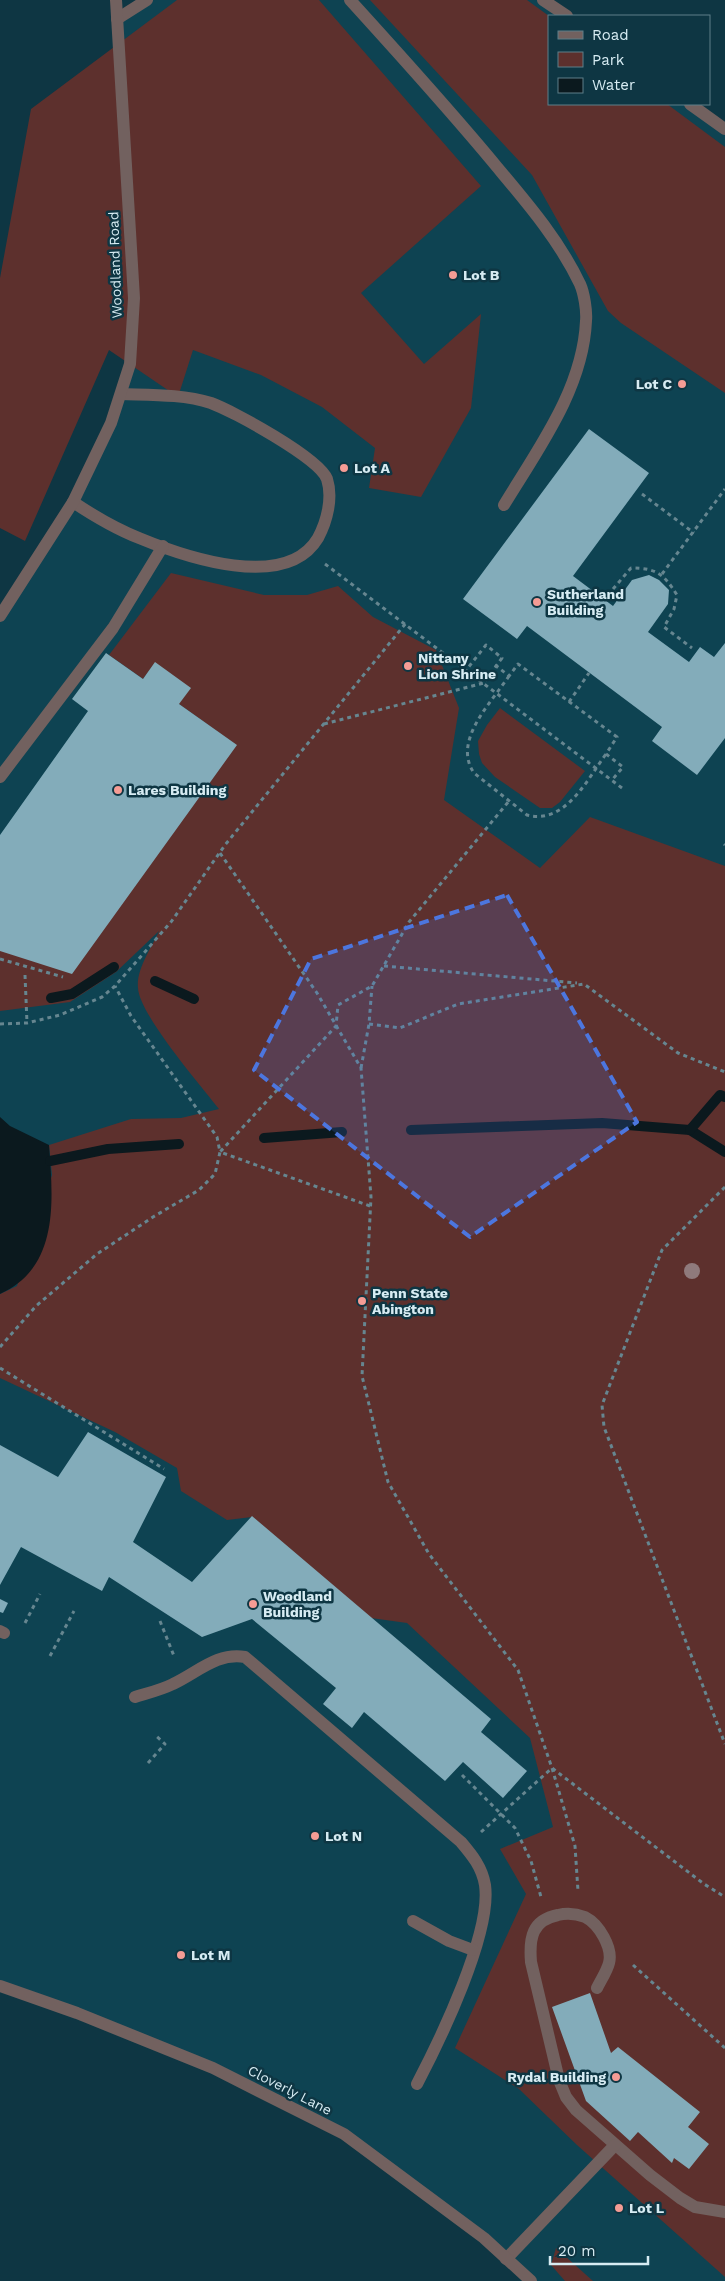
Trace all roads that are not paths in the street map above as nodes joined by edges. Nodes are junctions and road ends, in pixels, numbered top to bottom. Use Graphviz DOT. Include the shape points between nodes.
graph roads {
  1 [pos="116,0"];
  2 [pos="147,0"];
  3 [pos="350,0"];
  4 [pos="543,0"];
  5 [pos="566,15"];
  6 [pos="117,19"];
  7 [pos="691,105"];
  8 [pos="725,129"];
  9 [pos="121,394"];
  10 [pos="73,502"];
  11 [pos="504,505"];
  12 [pos="163,546"];
  13 [pos="0,616"];
  14 [pos="0,777"];
  15 [pos="135,1697"];
  16 [pos="413,1921"];
  17 [pos="473,1950"];
  18 [pos="0,1986"];
  19 [pos="597,1988"];
  20 [pos="417,2084"];
  21 [pos="615,2144"];
  22 [pos="725,2212"];
  23 [pos="506,2259"];
  24 [pos="531,2281"];
  1 -- 6 [label="street, Woodland Road"];
  2 -- 6 [label="street"];
  3 -- 11 [label="street" via="459,121 549,229 581,286 586,319 579,366 555,421"];
  4 -- 5 [label="street"];
  6 -- 9 [label="street, Woodland Road" via="134,298 130,364"];
  7 -- 8 [label="street"];
  9 -- 10 [label="street, Woodland Road" via="111,423"];
  9 -- 12 [label="street" via="172,396 210,403 257,426 306,457 326,478 329,500 325,526 312,547 288,563 250,569"];
  10 -- 12 [label="street" via="104,522"];
  10 -- 13 [label="street, Woodland Road"];
  12 -- 14 [label="street" via="112,628"];
  15 -- 17 [label="street" via="173,1684 221,1658 235,1655 245,1658 462,1842 477,1861 485,1886 483,1922"];
  16 -- 17 [label="street"];
  17 -- 20 [label="street" via="440,2039"];
  18 -- 23 [label="street, Cloverly Lane" via="213,2068 344,2134 484,2238"];
  19 -- 21 [label="street" via="610,1963 609,1949 599,1930 586,1918 567,1913 546,1917 535,1929 530,1944 531,1962 559,2080 576,2110"];
  21 -- 22 [label="street" via="680,2198 695,2207"];
  21 -- 23 [label="street"];
  23 -- 24 [label="street, Cloverly Lane"];
}
